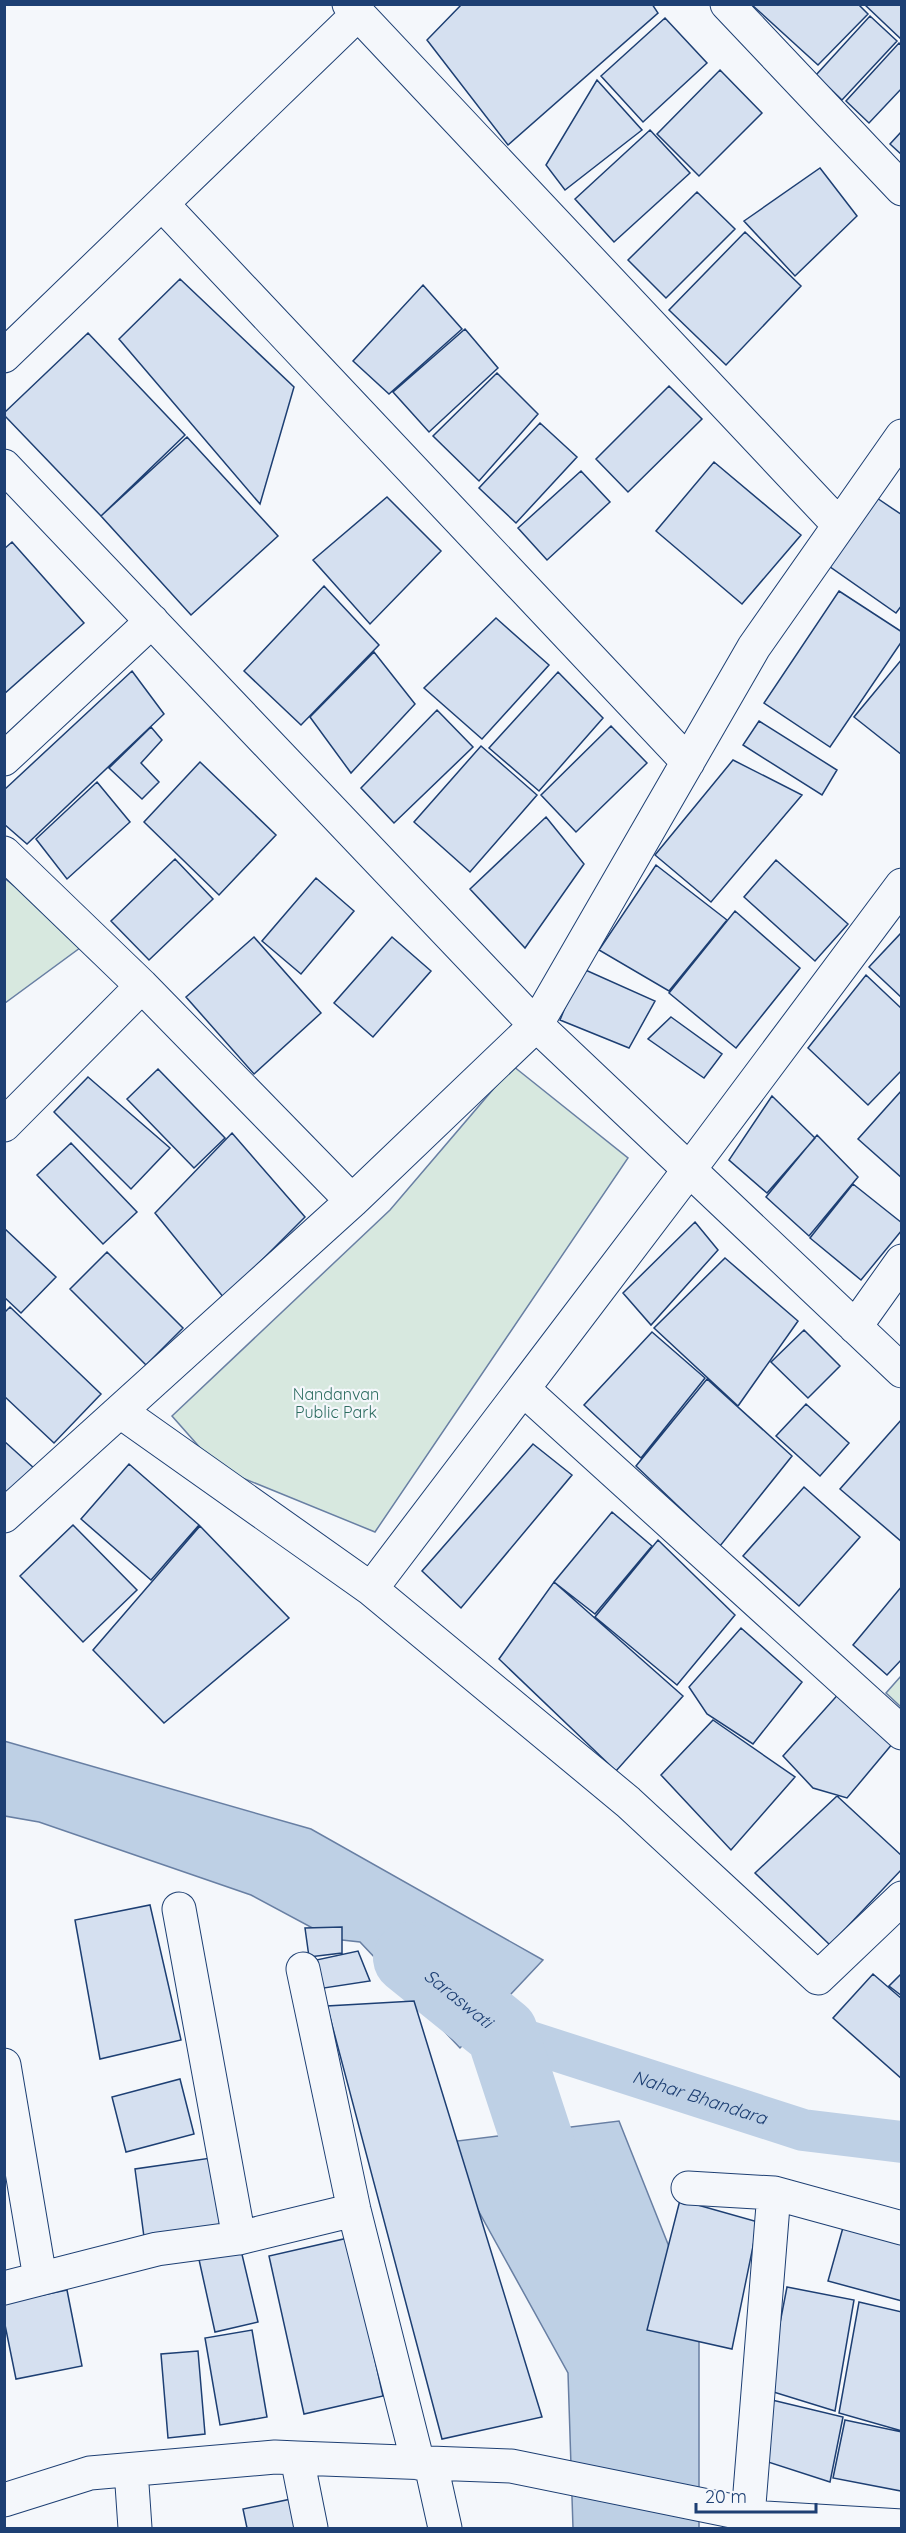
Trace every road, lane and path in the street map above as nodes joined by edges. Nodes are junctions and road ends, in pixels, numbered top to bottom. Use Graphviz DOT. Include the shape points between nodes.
graph roads {
  1 [pos="727,4"];
  2 [pos="354,9"];
  3 [pos="902,189"];
  4 [pos="162,204"];
  5 [pos="4,356"];
  6 [pos="902,436"];
  7 [pos="4,466"];
  8 [pos="839,525"];
  9 [pos="152,621"];
  10 [pos="4,759"];
  11 [pos="688,762"];
  12 [pos="4,854"];
  13 [pos="902,885"];
  14 [pos="142,986"];
  15 [pos="536,1025"];
  16 [pos="4,1125"];
  17 [pos="689,1170"];
  18 [pos="352,1201"];
  19 [pos="902,1261"];
  20 [pos="855,1327"];
  21 [pos="902,1371"];
  22 [pos="523,1389"];
  23 [pos="122,1412"];
  24 [pos="4,1516"];
  25 [pos="371,1589"];
  26 [pos="902,1733"];
  27 [pos="902,1898"];
  28 [pos="179,1910"];
  29 [pos="303,1969"];
  30 [pos="4,2065"];
  31 [pos="688,2188"];
  32 [pos="774,2193"];
  33 [pos="354,2210"];
  34 [pos="902,2228"];
  35 [pos="239,2238"];
  36 [pos="40,2278"];
  37 [pos="4,2288"];
  38 [pos="297,2458"];
  39 [pos="425,2464"];
  40 [pos="130,2470"];
  41 [pos="4,2500"];
  42 [pos="745,2515"];
  43 [pos="902,2526"];
  44 [pos="135,2529"];
  45 [pos="311,2529"];
  46 [pos="445,2529"];
  1 -- 3 [label="street"];
  2 -- 4 [label="street"];
  2 -- 8 [label="street"];
  4 -- 5 [label="street"];
  4 -- 11 [label="street"];
  6 -- 8 [label="street"];
  7 -- 9 [label="street"];
  8 -- 11 [label="street" via="754,647"];
  9 -- 10 [label="street"];
  9 -- 15 [label="street"];
  11 -- 15 [label="street"];
  12 -- 14 [label="street"];
  13 -- 17 [label="street"];
  14 -- 16 [label="street"];
  14 -- 18 [label="street"];
  15 -- 17 [label="street"];
  15 -- 18 [label="street"];
  17 -- 20 [label="street"];
  17 -- 22 [label="street"];
  18 -- 23 [label="street"];
  19 -- 20 [label="street"];
  20 -- 21 [label="street"];
  22 -- 25 [label="street"];
  22 -- 26 [label="street"];
  23 -- 24 [label="street"];
  23 -- 25 [label="street"];
  25 -- 27 [label="street" via="628,1802 818,1978"];
  28 -- 35 [label="street"];
  29 -- 33 [label="street"];
  30 -- 36 [label="street"];
  31 -- 32 [label="street"];
  32 -- 34 [label="street"];
  32 -- 42 [label="street"];
  33 -- 35 [label="street"];
  33 -- 39 [label="street"];
  35 -- 36 [label="street" via="157,2249"];
  36 -- 37 [label="street"];
  38 -- 39 [label="street"];
  38 -- 40 [label="street"];
  38 -- 45 [label="street"];
  39 -- 42 [label="street" via="511,2466"];
  39 -- 46 [label="street"];
  40 -- 41 [label="street" via="90,2473"];
  40 -- 44 [label="street"];
  42 -- 43 [label="street"];
}
